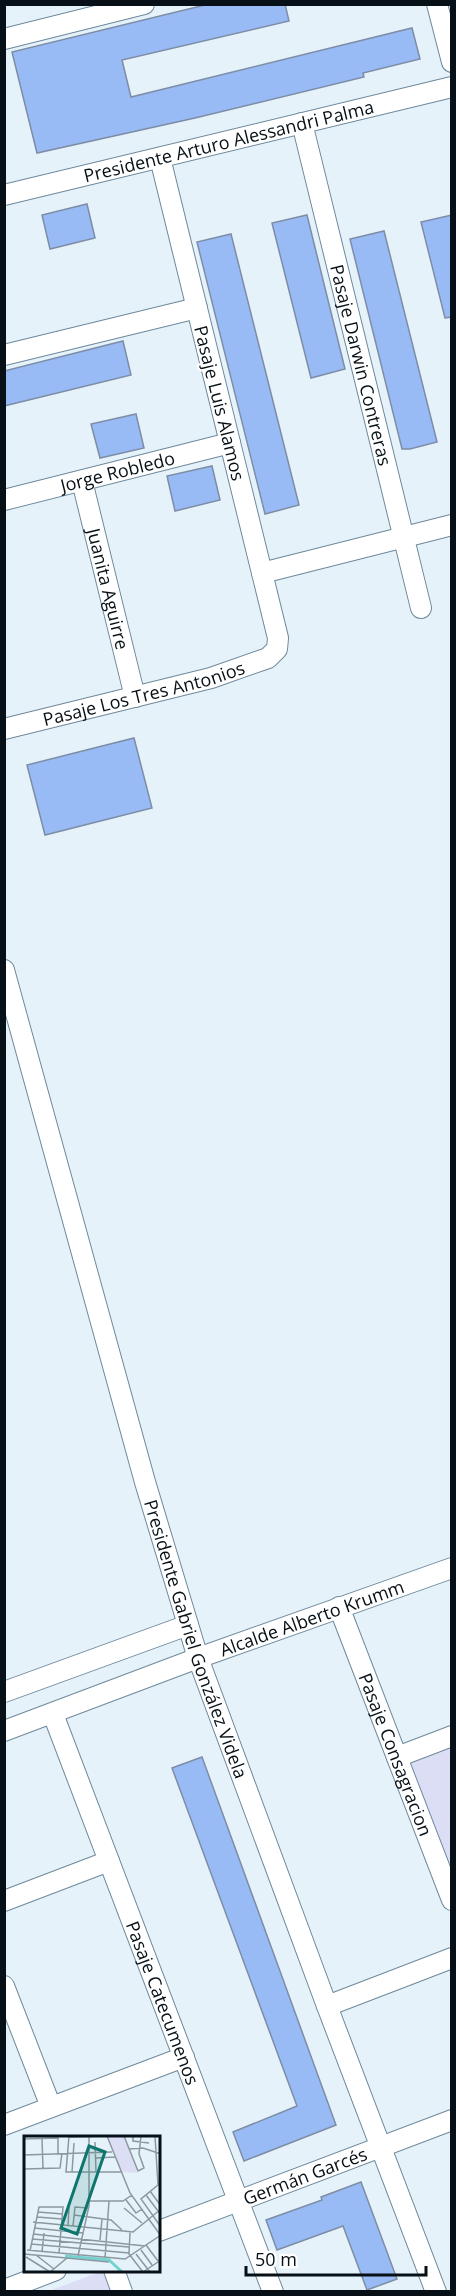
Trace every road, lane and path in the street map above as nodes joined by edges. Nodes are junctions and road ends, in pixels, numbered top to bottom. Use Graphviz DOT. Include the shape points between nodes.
graph roads {
  1 [pos="144,4"];
  2 [pos="437,4"];
  3 [pos="4,39"];
  4 [pos="452,62"];
  5 [pos="452,87"];
  6 [pos="302,123"];
  7 [pos="160,158"];
  8 [pos="4,195"];
  9 [pos="197,308"];
  10 [pos="4,355"];
  11 [pos="230,443"];
  12 [pos="82,481"];
  13 [pos="4,500"];
  14 [pos="452,525"];
  15 [pos="404,537"];
  16 [pos="262,573"];
  17 [pos="421,608"];
  18 [pos="277,649"];
  19 [pos="135,697"];
  20 [pos="4,729"];
  21 [pos="4,970"];
  22 [pos="452,1568"];
  23 [pos="339,1607"];
  24 [pos="188,1625"];
  25 [pos="198,1658"];
  26 [pos="4,1692"];
  27 [pos="53,1714"];
  28 [pos="4,1731"];
  29 [pos="452,1736"];
  30 [pos="397,1757"];
  31 [pos="109,1861"];
  32 [pos="452,1900"];
  33 [pos="4,1902"];
  34 [pos="452,1958"];
  35 [pos="4,1986"];
  36 [pos="327,2006"];
  37 [pos="184,2057"];
  38 [pos="51,2108"];
  39 [pos="452,2120"];
  40 [pos="4,2125"];
  41 [pos="381,2147"];
  42 [pos="239,2201"];
  43 [pos="160,2231"];
  44 [pos="53,2272"];
  45 [pos="114,2272"];
  46 [pos="452,2288"];
  47 [pos="4,2290"];
  48 [pos="122,2292"];
  49 [pos="273,2292"];
  50 [pos="436,2292"];
  51 [pos="442,2292"];
  1 -- 3 [label="street"];
  2 -- 4 [label="street"];
  5 -- 6 [label="street, Presidente Arturo Alessandri Palma"];
  6 -- 7 [label="street, Presidente Arturo Alessandri Palma"];
  6 -- 15 [label="street, Pasaje Darwin Contreras"];
  7 -- 8 [label="street, Presidente Arturo Alessandri Palma"];
  7 -- 9 [label="street, Pasaje Luis Alamos"];
  9 -- 10 [label="street"];
  9 -- 11 [label="street, Pasaje Luis Alamos"];
  11 -- 12 [label="street, Jorge Robledo"];
  11 -- 16 [label="street, Pasaje Luis Alamos"];
  12 -- 13 [label="street, Jorge Robledo"];
  12 -- 19 [label="street, Juanita Aguirre"];
  14 -- 15 [label="street"];
  15 -- 16 [label="street"];
  15 -- 17 [label="street, Pasaje Darwin Contreras"];
  16 -- 18 [label="street, Pasaje Luis Alamos" via="278,638"];
  18 -- 19 [label="street, Pasaje Los Tres Antonios" via="268,658 211,678"];
  19 -- 20 [label="street, Pasaje Los Tres Antonios"];
  21 -- 24 [label="street, Presidente Gabriel González Videla"];
  22 -- 23 [label="street, Alcalde Alberto Krumm"];
  23 -- 25 [label="street, Alcalde Alberto Krumm"];
  23 -- 30 [label="street, Pasaje Consagracion"];
  24 -- 25 [label="street, Presidente Gabriel González Videla"];
  24 -- 26 [label="street"];
  25 -- 27 [label="street, Alcalde Alberto Krumm"];
  25 -- 36 [label="street, Presidente Gabriel González Videla"];
  27 -- 28 [label="street, Alcalde Alberto Krumm"];
  27 -- 31 [label="street, Pasaje Catecumenos"];
  29 -- 30 [label="street"];
  30 -- 32 [label="street, Pasaje Consagracion"];
  31 -- 33 [label="street"];
  31 -- 37 [label="street, Pasaje Catecumenos"];
  34 -- 36 [label="street"];
  35 -- 38 [label="street"];
  36 -- 41 [label="street, Presidente Gabriel González Videla"];
  37 -- 38 [label="street"];
  37 -- 42 [label="street, Pasaje Catecumenos"];
  38 -- 40 [label="street"];
  39 -- 41 [label="street, Germán Garcés"];
  41 -- 42 [label="street, Germán Garcés"];
  41 -- 50 [label="street, Presidente Gabriel González Videla"];
  42 -- 43 [label="street, Germán Garcés"];
  42 -- 49 [label="street, Pasaje Catecumenos"];
  44 -- 47 [label="street"];
  45 -- 48 [label="street"];
  46 -- 51 [label="street"];
}
